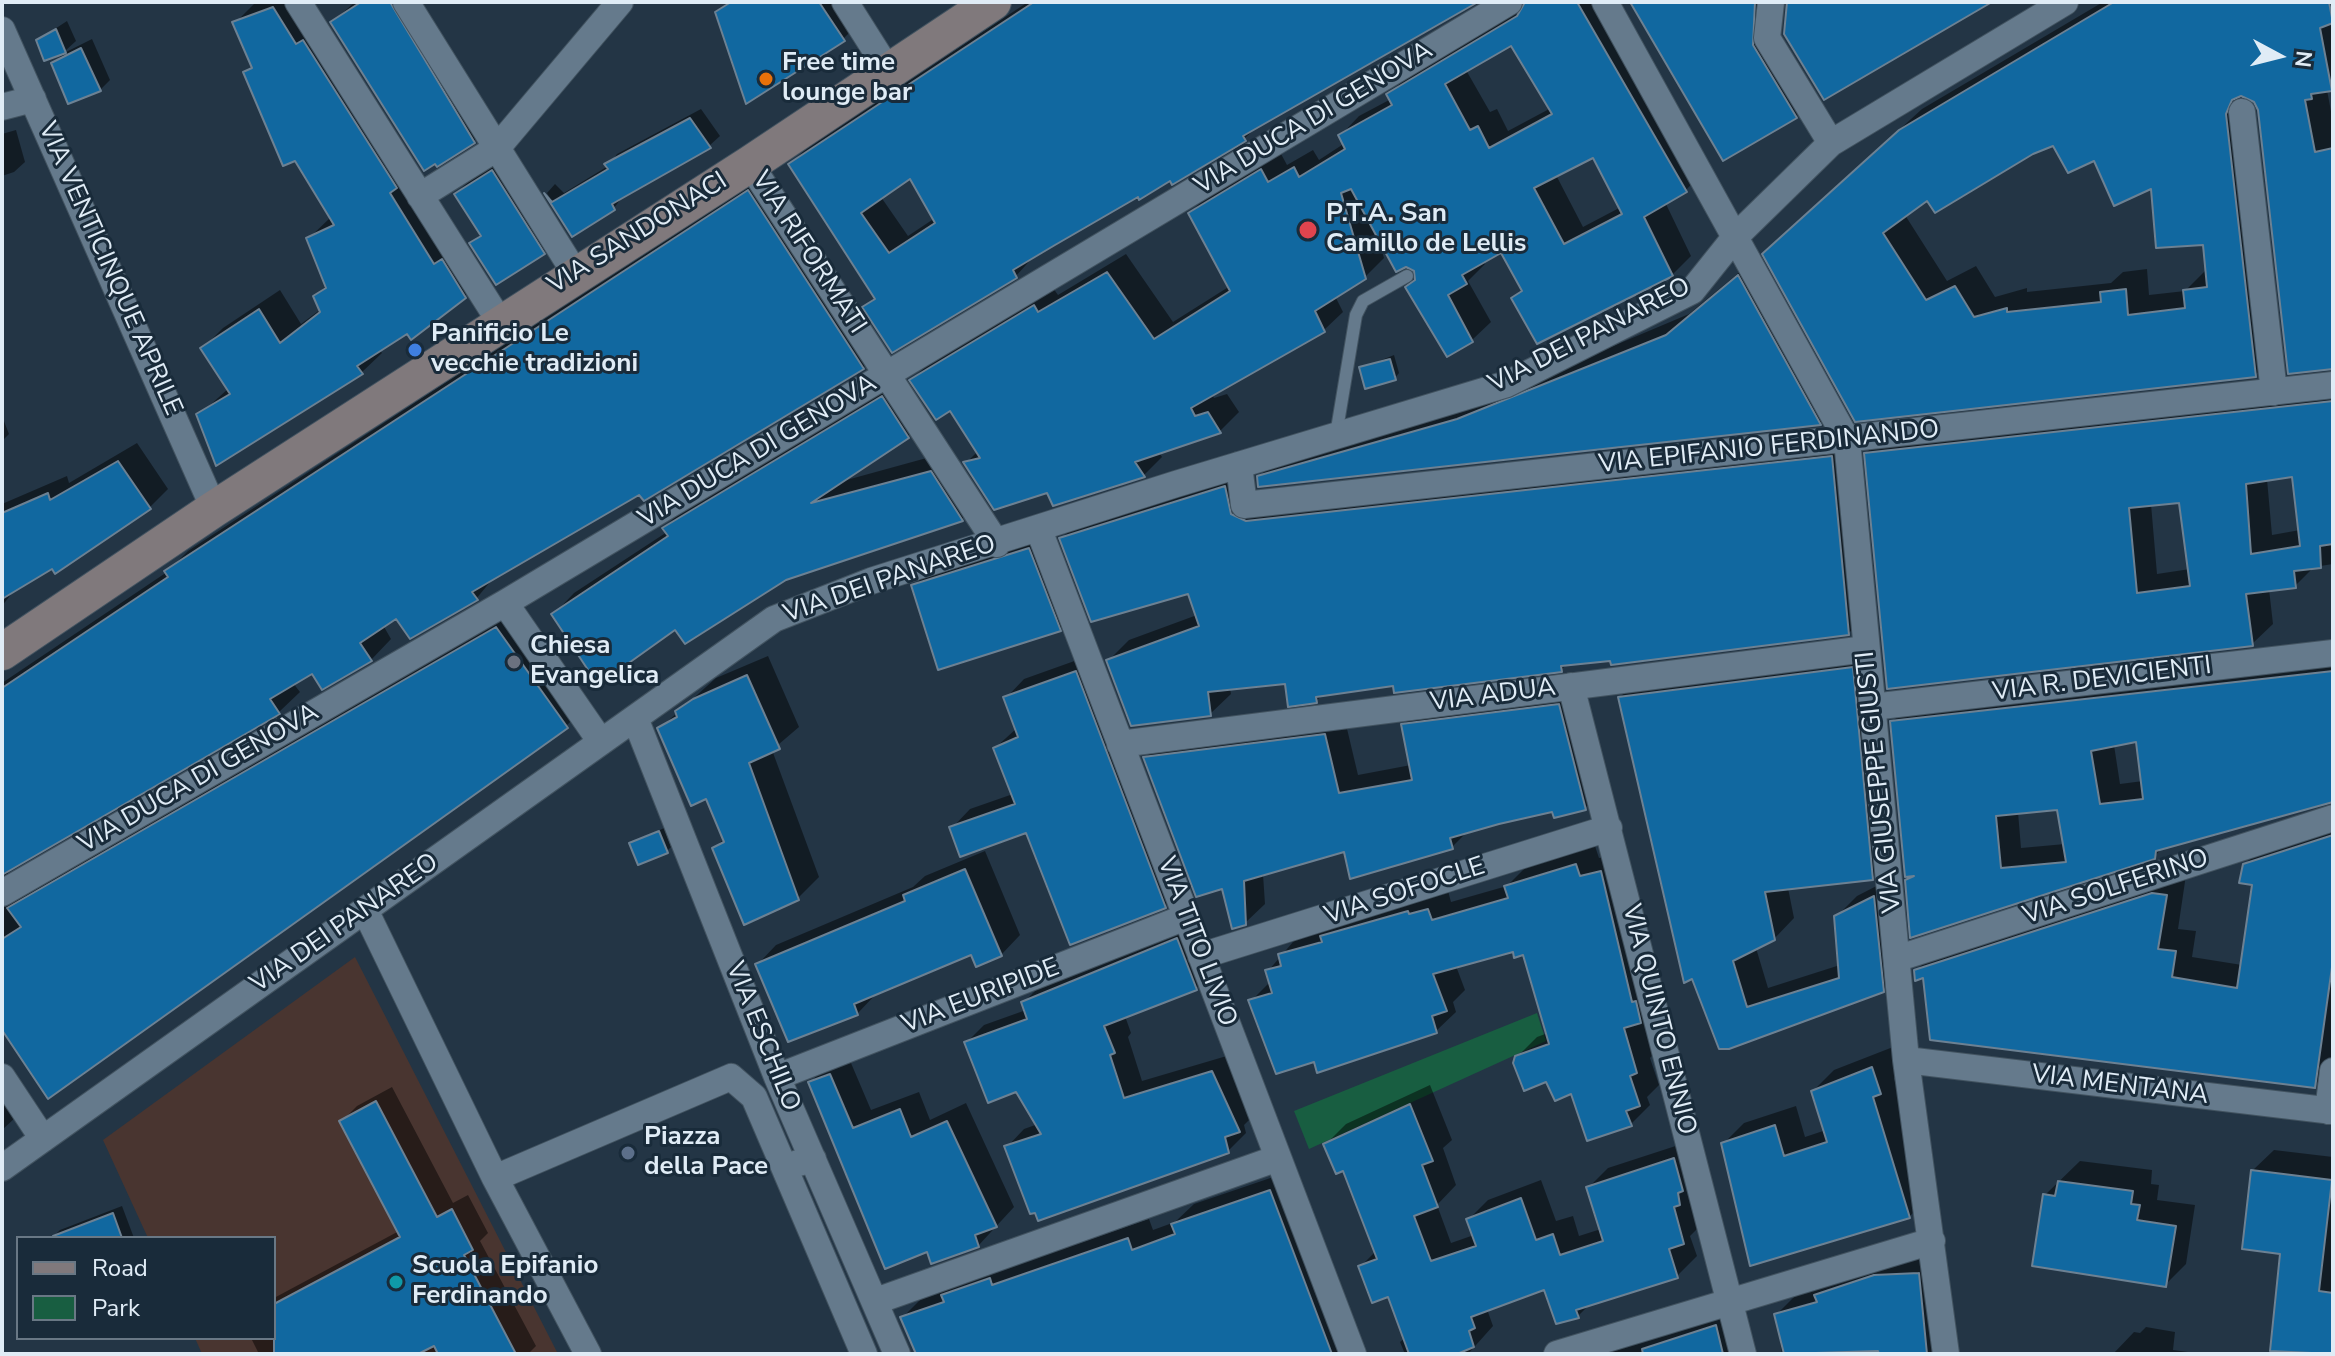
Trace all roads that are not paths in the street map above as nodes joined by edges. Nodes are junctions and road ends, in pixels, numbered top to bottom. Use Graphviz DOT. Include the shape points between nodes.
graph roads {
  1 [pos="298,2"];
  2 [pos="406,2"];
  3 [pos="620,2"];
  4 [pos="845,2"];
  5 [pos="993,2"];
  6 [pos="1509,2"];
  7 [pos="1605,2"];
  8 [pos="1771,2"];
  9 [pos="2065,2"];
  10 [pos="2,30"];
  11 [pos="888,70"];
  12 [pos="33,99"];
  13 [pos="2,107"];
  14 [pos="2242,112"];
  15 [pos="1831,143"];
  16 [pos="497,148"];
  17 [pos="750,164"];
  18 [pos="420,196"];
  19 [pos="1736,236"];
  20 [pos="575,273"];
  21 [pos="1407,276"];
  22 [pos="500,322"];
  23 [pos="886,375"];
  24 [pos="2333,385"];
  25 [pos="2274,392"];
  26 [pos="1336,435"];
  27 [pos="1847,440"];
  28 [pos="1239,465"];
  29 [pos="214,509"];
  30 [pos="1039,530"];
  31 [pos="997,544"];
  32 [pos="505,603"];
  33 [pos="1866,649"];
  34 [pos="2,652"];
  35 [pos="2333,653"];
  36 [pos="1571,686"];
  37 [pos="1872,707"];
  38 [pos="635,718"];
  39 [pos="601,742"];
  40 [pos="1120,744"];
  41 [pos="2333,818"];
  42 [pos="1609,828"];
  43 [pos="2,893"];
  44 [pos="365,910"];
  45 [pos="1186,917"];
  46 [pos="1201,956"];
  47 [pos="1899,958"];
  48 [pos="1906,1060"];
  49 [pos="2333,1071"];
  50 [pos="2,1077"];
  51 [pos="777,1077"];
  52 [pos="2331,1111"];
  53 [pos="43,1139"];
  54 [pos="1278,1158"];
  55 [pos="813,1159"];
  56 [pos="784,1167"];
  57 [pos="2,1168"];
  58 [pos="495,1178"];
  59 [pos="1932,1241"];
  60 [pos="876,1301"];
  61 [pos="1730,1302"];
  62 [pos="588,1354"];
  63 [pos="864,1354"];
  64 [pos="897,1354"];
  65 [pos="1353,1354"];
  66 [pos="1557,1354"];
  67 [pos="1743,1354"];
  68 [pos="1946,1354"];
  1 -- 18 [label="street"];
  2 -- 16 [label="street"];
  3 -- 16 [label="street"];
  4 -- 11 [label="street"];
  5 -- 11 [label="main road, VIA SANDONACI"];
  6 -- 23 [label="street, VIA DUCA DI GENOVA"];
  7 -- 19 [label="street, VIA GIUSEPPE GIUSTI"];
  8 -- 15 [label="street" via="1767,38"];
  9 -- 15 [label="street, VIA DEI PANAREO"];
  10 -- 12 [label="street, VIA VENTICINQUE APRILE"];
  11 -- 17 [label="main road, VIA SANDONACI"];
  12 -- 13 [label="street"];
  12 -- 29 [label="street, VIA VENTICINQUE APRILE"];
  14 -- 25 [label="street"];
  15 -- 19 [label="street, VIA DEI PANAREO"];
  16 -- 18 [label="street"];
  16 -- 20 [label="street"];
  17 -- 20 [label="main road, VIA SANDONACI"];
  17 -- 23 [label="street, VIA RIFORMATI"];
  18 -- 22 [label="street"];
  19 -- 26 [label="street, VIA DEI PANAREO" via="1692,291 1507,384"];
  19 -- 27 [label="street, VIA GIUSEPPE GIUSTI"];
  20 -- 22 [label="main road, VIA SANDONACI"];
  21 -- 26 [label="lane" via="1363,301 1356,315"];
  22 -- 29 [label="main road, VIA SANDONACI"];
  23 -- 31 [label="street, VIA RIFORMATI"];
  23 -- 32 [label="street, VIA DUCA DI GENOVA"];
  24 -- 25 [label="street, VIA EPIFANIO FERDINANDO"];
  25 -- 27 [label="street, VIA EPIFANIO FERDINANDO"];
  26 -- 28 [label="street, VIA DEI PANAREO"];
  27 -- 28 [label="street, VIA EPIFANIO FERDINANDO" via="1244,505"];
  27 -- 33 [label="street, VIA GIUSEPPE GIUSTI"];
  28 -- 30 [label="street, VIA DEI PANAREO"];
  29 -- 34 [label="main road, VIA SANDONACI"];
  30 -- 31 [label="street, VIA DEI PANAREO"];
  30 -- 40 [label="street, VIA TITO LIVIO"];
  31 -- 38 [label="street, VIA DEI PANAREO" via="871,581 774,619"];
  32 -- 39 [label="street"];
  32 -- 43 [label="street, VIA DUCA DI GENOVA"];
  33 -- 36 [label="street, VIA ADUA"];
  33 -- 37 [label="street, VIA GIUSEPPE GIUSTI"];
  35 -- 37 [label="street, VIA R. DEVICIENTI"];
  36 -- 40 [label="street, VIA ADUA"];
  36 -- 42 [label="street, VIA QUINTO ENNIO"];
  37 -- 47 [label="street, VIA GIUSEPPE GIUSTI"];
  38 -- 39 [label="street, VIA DEI PANAREO"];
  38 -- 51 [label="street, VIA ESCHILO"];
  39 -- 44 [label="street, VIA DEI PANAREO"];
  40 -- 45 [label="street, VIA TITO LIVIO"];
  41 -- 47 [label="street, VIA SOLFERINO"];
  42 -- 46 [label="street, VIA SOFOCLE"];
  42 -- 61 [label="street, VIA QUINTO ENNIO"];
  44 -- 53 [label="street, VIA DEI PANAREO"];
  44 -- 58 [label="street"];
  45 -- 46 [label="street, VIA TITO LIVIO"];
  45 -- 51 [label="street, VIA EURIPIDE"];
  46 -- 54 [label="street, VIA TITO LIVIO"];
  47 -- 48 [label="street, VIA GIUSEPPE GIUSTI"];
  48 -- 52 [label="street, VIA MENTANA"];
  48 -- 59 [label="street, VIA GIUSEPPE GIUSTI"];
  49 -- 52 [label="street"];
  50 -- 53 [label="street"];
  51 -- 55 [label="street, VIA ESCHILO"];
  53 -- 57 [label="street, VIA DEI PANAREO"];
  54 -- 60 [label="street"];
  54 -- 65 [label="street, VIA TITO LIVIO"];
  55 -- 56 [label="street"];
  55 -- 60 [label="street, VIA ESCHILO"];
  56 -- 58 [label="street" via="754,1097 731,1077"];
  56 -- 63 [label="street"];
  58 -- 62 [label="street"];
  59 -- 61 [label="street"];
  59 -- 68 [label="street, VIA GIUSEPPE GIUSTI"];
  60 -- 64 [label="street, VIA ESCHILO"];
  61 -- 66 [label="street"];
  61 -- 67 [label="street, VIA QUINTO ENNIO"];
}
